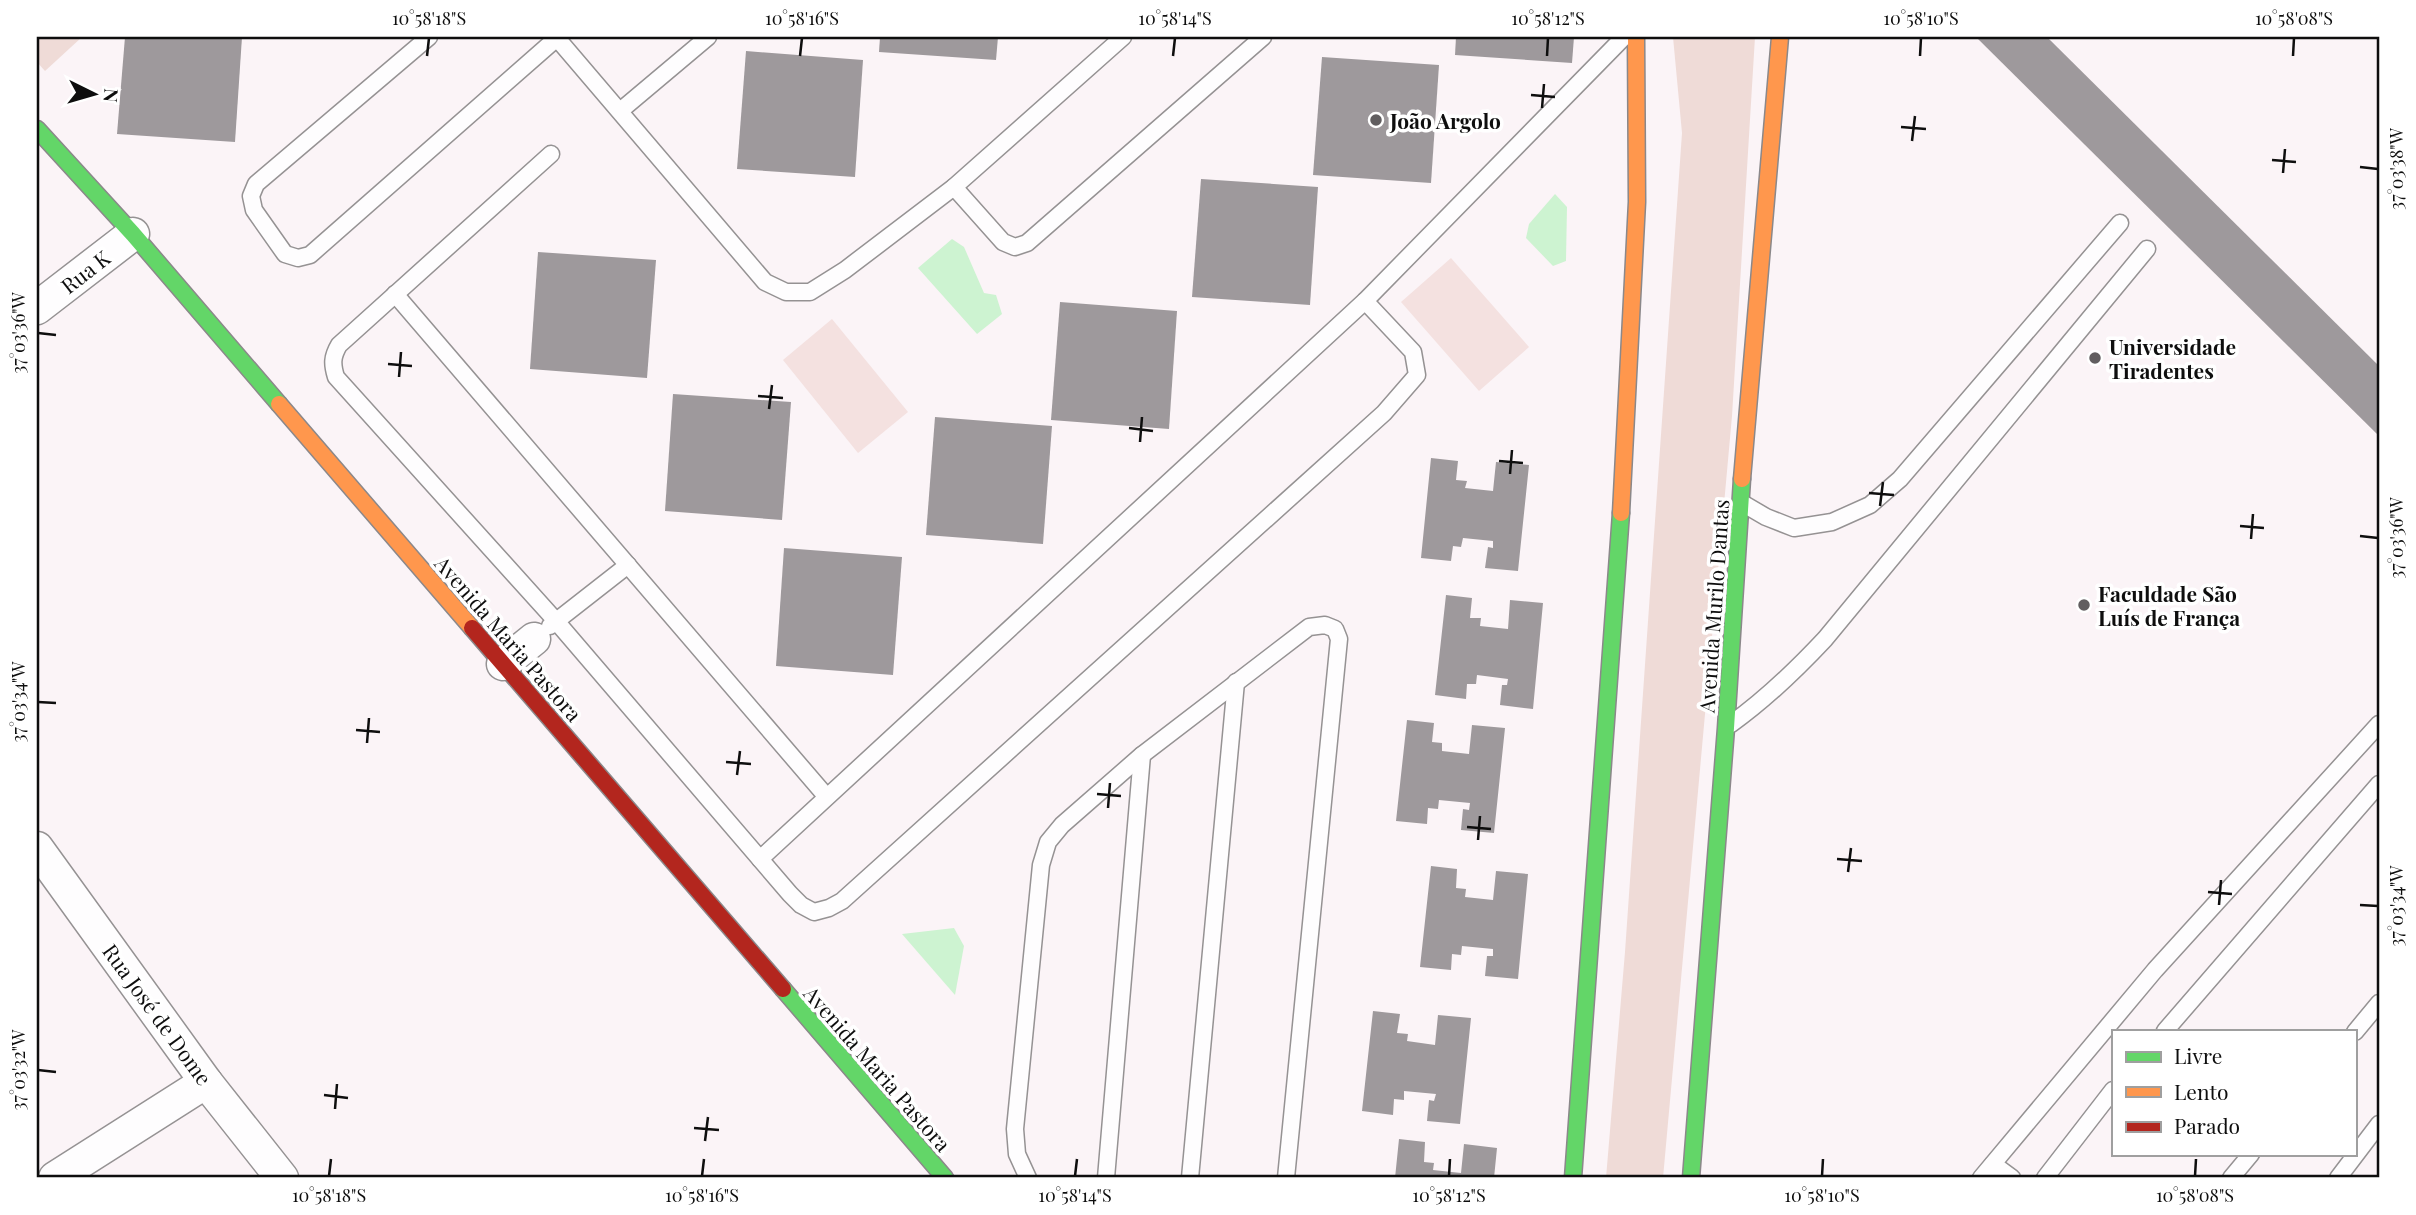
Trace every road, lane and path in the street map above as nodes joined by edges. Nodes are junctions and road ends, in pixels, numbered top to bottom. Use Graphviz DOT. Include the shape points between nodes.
graph roads {
  1 [pos="429,37"];
  2 [pos="557,37"];
  3 [pos="708,37"];
  4 [pos="1123,37"];
  5 [pos="1263,37"];
  6 [pos="1624,37"];
  7 [pos="1636,37"];
  8 [pos="1780,37"];
  9 [pos="620,111"];
  10 [pos="37,129"];
  11 [pos="551,154"];
  12 [pos="954,187"];
  13 [pos="2120,223"];
  14 [pos="133,234"];
  15 [pos="2147,249"];
  16 [pos="395,294"];
  17 [pos="1365,301"];
  18 [pos="37,308"];
  19 [pos="1740,501"];
  20 [pos="628,565"];
  21 [pos="545,630"];
  22 [pos="503,664"];
  23 [pos="1236,682"];
  24 [pos="2379,724"];
  25 [pos="1726,727"];
  26 [pos="1142,755"];
  27 [pos="2379,784"];
  28 [pos="826,796"];
  29 [pos="37,848"];
  30 [pos="760,859"];
  31 [pos="2379,1003"];
  32 [pos="2166,1030"];
  33 [pos="2356,1031"];
  34 [pos="206,1082"];
  35 [pos="2112,1091"];
  36 [pos="2379,1124"];
  37 [pos="2356,1154"];
  38 [pos="2249,1156"];
  39 [pos="2355,1156"];
  40 [pos="1993,1164"];
  41 [pos="1692,1176"];
  42 [pos="55,1178"];
  43 [pos="282,1178"];
  44 [pos="946,1178"];
  45 [pos="1028,1178"];
  46 [pos="1106,1178"];
  47 [pos="1190,1178"];
  48 [pos="1286,1178"];
  49 [pos="1573,1178"];
  50 [pos="1981,1178"];
  51 [pos="2012,1178"];
  52 [pos="2045,1178"];
  53 [pos="2231,1178"];
  54 [pos="2338,1178"];
  1 -- 2 [label="lane" via="256,184 251,196 254,210 285,254 310,255"];
  2 -- 9 [label="lane"];
  3 -- 9 [label="lane"];
  4 -- 12 [label="lane"];
  5 -- 12 [label="lane" via="1027,243 1015,247 1003,242"];
  6 -- 17 [label="lane"];
  7 -- 49 [label="main road" via="1637,202 1626,449"];
  8 -- 19 [label="main road, Avenida Murilo Dantas"];
  9 -- 12 [label="lane" via="765,282 786,292 810,292"];
  10 -- 14 [label="main road, Avenida Maria Pastora"];
  11 -- 16 [label="lane"];
  13 -- 19 [label="lane" via="1900,479 1870,505 1832,522 1794,528"];
  14 -- 18 [label="street, Rua K"];
  14 -- 22 [label="main road, Avenida Maria Pastora"];
  15 -- 25 [label="lane" via="1825,639 1785,682"];
  16 -- 20 [label="lane"];
  16 -- 21 [label="lane" via="339,345 332,365 336,377"];
  17 -- 28 [label="lane"];
  17 -- 30 [label="lane" via="1413,352 1417,375 1384,413 842,901 814,912 801,905"];
  19 -- 25 [label="main road, Avenida Murilo Dantas"];
  20 -- 21 [label="lane"];
  20 -- 28 [label="lane"];
  21 -- 22 [label="street"];
  21 -- 30 [label="lane"];
  22 -- 44 [label="main road, Avenida Maria Pastora"];
  23 -- 26 [label="lane"];
  23 -- 47 [label="lane"];
  23 -- 48 [label="lane" via="1309,627 1335,629 1339,639"];
  24 -- 40 [label="lane" via="2155,970"];
  25 -- 41 [label="main road, Avenida Murilo Dantas"];
  26 -- 45 [label="lane" via="1062,825 1048,842 1041,865 1016,1129 1017,1154"];
  26 -- 46 [label="lane"];
  27 -- 32 [label="lane"];
  28 -- 30 [label="lane"];
  29 -- 34 [label="street, Rua José de Dome"];
  31 -- 33 [label="lane"];
  34 -- 42 [label="street"];
  34 -- 43 [label="street, Rua José de Dome"];
  35 -- 52 [label="lane"];
  36 -- 37 [label="lane"];
  38 -- 53 [label="lane"];
  39 -- 54 [label="lane"];
  40 -- 50 [label="lane"];
  40 -- 51 [label="lane"];
}
